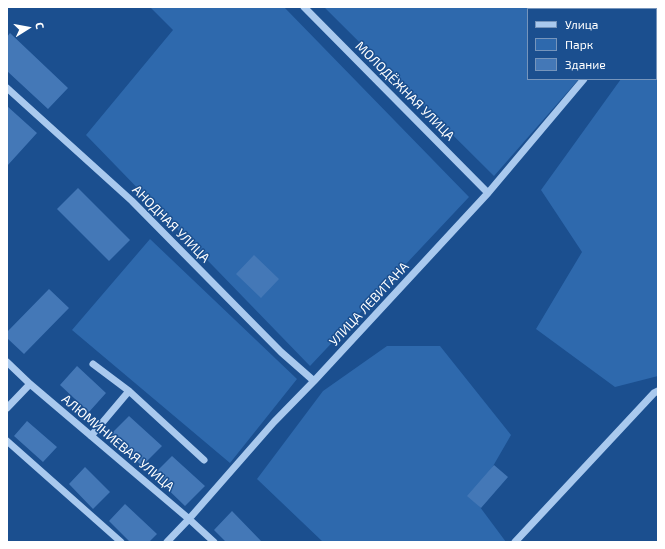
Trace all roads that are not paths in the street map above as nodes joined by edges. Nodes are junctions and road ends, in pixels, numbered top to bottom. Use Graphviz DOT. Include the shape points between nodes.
graph roads {
  1 [pos="304,7"];
  2 [pos="583,80"];
  3 [pos="7,88"];
  4 [pos="488,193"];
  5 [pos="7,362"];
  6 [pos="93,364"];
  7 [pos="314,381"];
  8 [pos="30,384"];
  9 [pos="129,391"];
  10 [pos="658,391"];
  11 [pos="7,408"];
  12 [pos="91,436"];
  13 [pos="7,441"];
  14 [pos="204,460"];
  15 [pos="189,520"];
  16 [pos="122,542"];
  17 [pos="167,542"];
  18 [pos="214,542"];
  19 [pos="515,542"];
  1 -- 4 [label="street, МОЛОДЁЖНАЯ УЛИЦА"];
  2 -- 4 [label="street, УЛИЦА ЛЕВИТАНА"];
  3 -- 7 [label="street, АНОДНАЯ УЛИЦА" via="132,201 281,352"];
  4 -- 7 [label="street, УЛИЦА ЛЕВИТАНА"];
  5 -- 8 [label="street, АЛЮМИНИЕВАЯ УЛИЦА"];
  6 -- 9 [label="street"];
  7 -- 15 [label="street, УЛИЦА ЛЕВИТАНА" via="274,422"];
  8 -- 11 [label="street"];
  8 -- 12 [label="street, АЛЮМИНИЕВАЯ УЛИЦА"];
  9 -- 12 [label="street"];
  9 -- 14 [label="street"];
  10 -- 19 [label="street"];
  12 -- 15 [label="street, АЛЮМИНИЕВАЯ УЛИЦА"];
  13 -- 16 [label="street"];
  15 -- 17 [label="street, УЛИЦА ЛЕВИТАНА"];
  15 -- 18 [label="street, АЛЮМИНИЕВАЯ УЛИЦА"];
}
